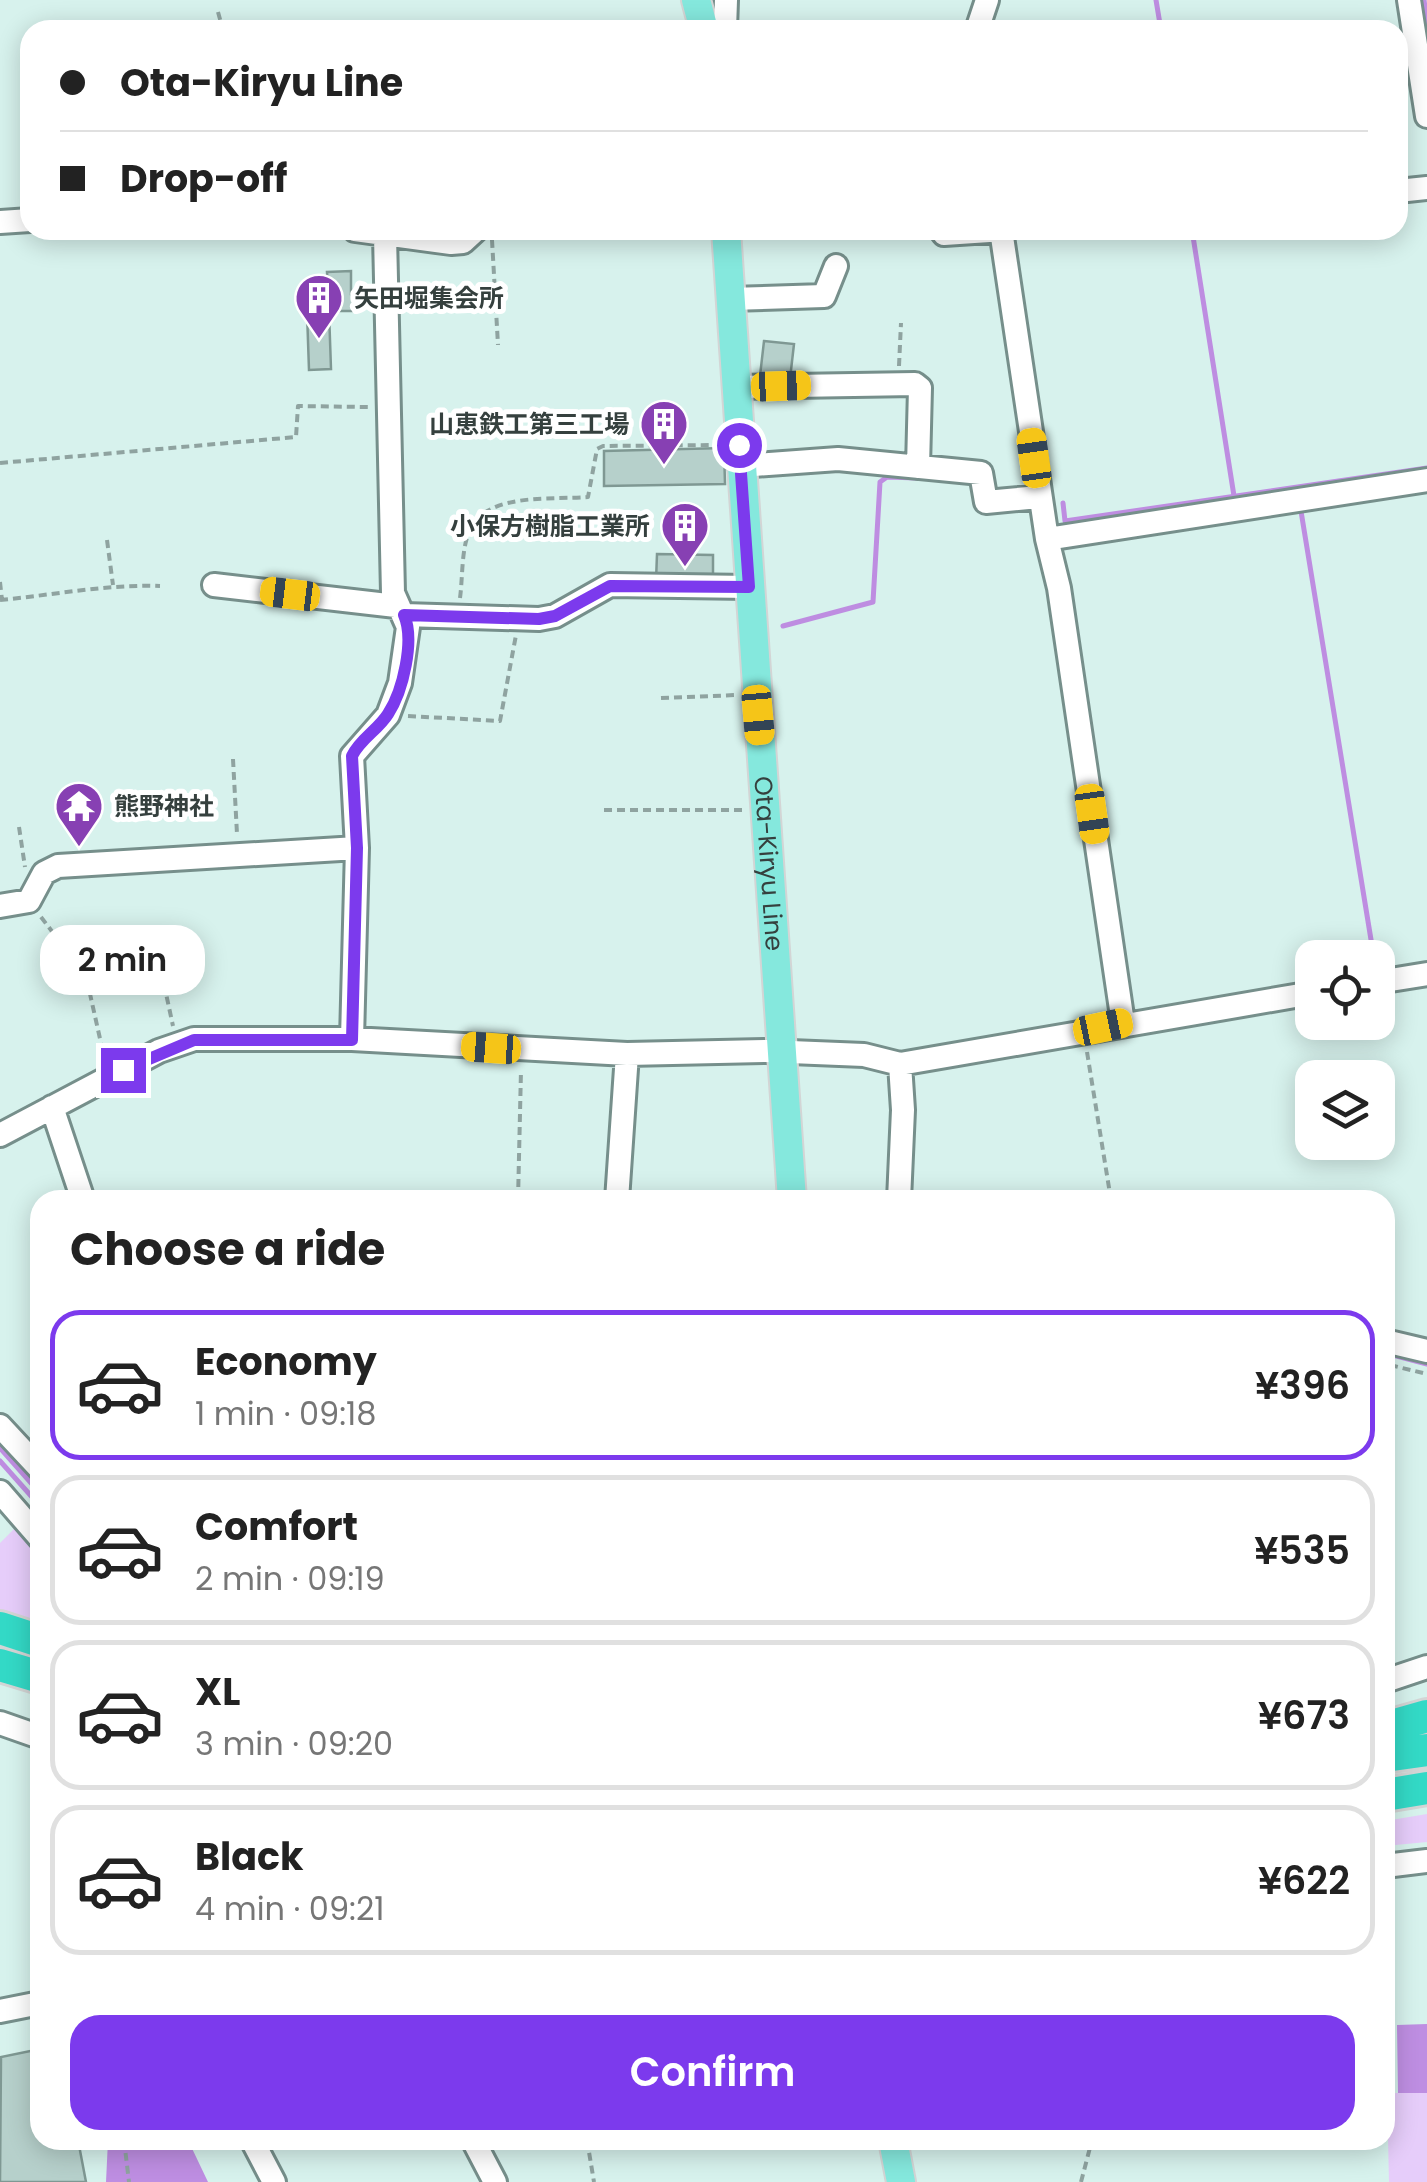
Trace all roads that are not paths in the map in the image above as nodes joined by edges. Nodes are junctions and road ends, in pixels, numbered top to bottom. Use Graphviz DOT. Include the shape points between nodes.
graph roads {
  1 [pos="1409,0"];
  2 [pos="1427,116"];
  3 [pos="385,240"];
  4 [pos="431,240"];
  5 [pos="462,240"];
  6 [pos="727,240"];
  7 [pos="1003,240"];
  8 [pos="836,266"];
  9 [pos="730,299"];
  10 [pos="736,387"];
  11 [pos="740,455"];
  12 [pos="918,467"];
  13 [pos="1427,480"];
  14 [pos="1039,496"];
  15 [pos="1048,539"];
  16 [pos="214,585"];
  17 [pos="749,587"];
  18 [pos="400,610"];
  19 [pos="357,848"];
  20 [pos="0,906"];
  21 [pos="1427,974"];
  22 [pos="1395,979"];
  23 [pos="1295,996"];
  24 [pos="1123,1023"];
  25 [pos="352,1040"];
  26 [pos="783,1052"];
  27 [pos="626,1054"];
  28 [pos="900,1064"];
  29 [pos="52,1108"];
  30 [pos="0,1135"];
  31 [pos="80,1190"];
  32 [pos="618,1190"];
  33 [pos="791,1190"];
  34 [pos="899,1190"];
  35 [pos="1395,1343"];
  36 [pos="1427,1351"];
  37 [pos="0,1426"];
  38 [pos="30,1458"];
  39 [pos="0,1492"];
  40 [pos="30,1526"];
  41 [pos="0,1628"];
  42 [pos="30,1638"];
  43 [pos="0,1665"];
  44 [pos="1427,1668"];
  45 [pos="30,1674"];
  46 [pos="1395,1678"];
  47 [pos="1427,1716"];
  48 [pos="0,1723"];
  49 [pos="1395,1725"];
  50 [pos="30,1734"];
  51 [pos="1427,1750"];
  52 [pos="1395,1755"];
  53 [pos="1427,1791"];
  54 [pos="1395,1794"];
  55 [pos="1427,1862"];
  56 [pos="1395,1865"];
  57 [pos="30,2005"];
  58 [pos="0,2010"];
  59 [pos="257,2150"];
  60 [pos="478,2150"];
  61 [pos="894,2150"];
  62 [pos="274,2182"];
  63 [pos="495,2182"];
  64 [pos="901,2182"];
  1 -- 2 [label="street"];
  3 -- 18 [label="street"];
  4 -- 5 [label="street"];
  6 -- 9 [label="main road, Ota-Kiryu Line"];
  7 -- 14 [label="street"];
  8 -- 9 [label="street" via="824,296"];
  9 -- 10 [label="main road, Ota-Kiryu Line"];
  10 -- 11 [label="main road, Ota-Kiryu Line"];
  10 -- 12 [label="street" via="915,384"];
  11 -- 12 [label="street"];
  11 -- 17 [label="main road, Ota-Kiryu Line"];
  12 -- 14 [label="street" via="981,473 986,502"];
  13 -- 15 [label="street"];
  14 -- 15 [label="street"];
  15 -- 24 [label="street"];
  16 -- 18 [label="street"];
  17 -- 18 [label="street" via="618,584 555,616 520,619"];
  17 -- 26 [label="main road, Ota-Kiryu Line"];
  18 -- 19 [label="street" via="408,633 402,674 388,715 352,756"];
  19 -- 20 [label="street" via="58,866 44,873 29,901"];
  19 -- 25 [label="street"];
  21 -- 22 [label="street"];
  23 -- 24 [label="street"];
  24 -- 28 [label="street"];
  25 -- 27 [label="street"];
  25 -- 29 [label="street" via="243,1036 176,1045"];
  26 -- 27 [label="street"];
  26 -- 28 [label="street" via="864,1055"];
  26 -- 33 [label="main road, Ota-Kiryu Line"];
  27 -- 32 [label="street"];
  28 -- 34 [label="street"];
  29 -- 30 [label="street"];
  29 -- 31 [label="street"];
  35 -- 36 [label="street"];
  37 -- 38 [label="street"];
  39 -- 40 [label="street"];
  41 -- 42 [label="highway"];
  43 -- 45 [label="highway"];
  44 -- 46 [label="street"];
  47 -- 49 [label="highway"];
  48 -- 50 [label="street"];
  51 -- 52 [label="highway"];
  53 -- 54 [label="highway"];
  55 -- 56 [label="street"];
  57 -- 58 [label="street"];
  59 -- 62 [label="street"];
  60 -- 63 [label="street"];
  61 -- 64 [label="main road"];
}
